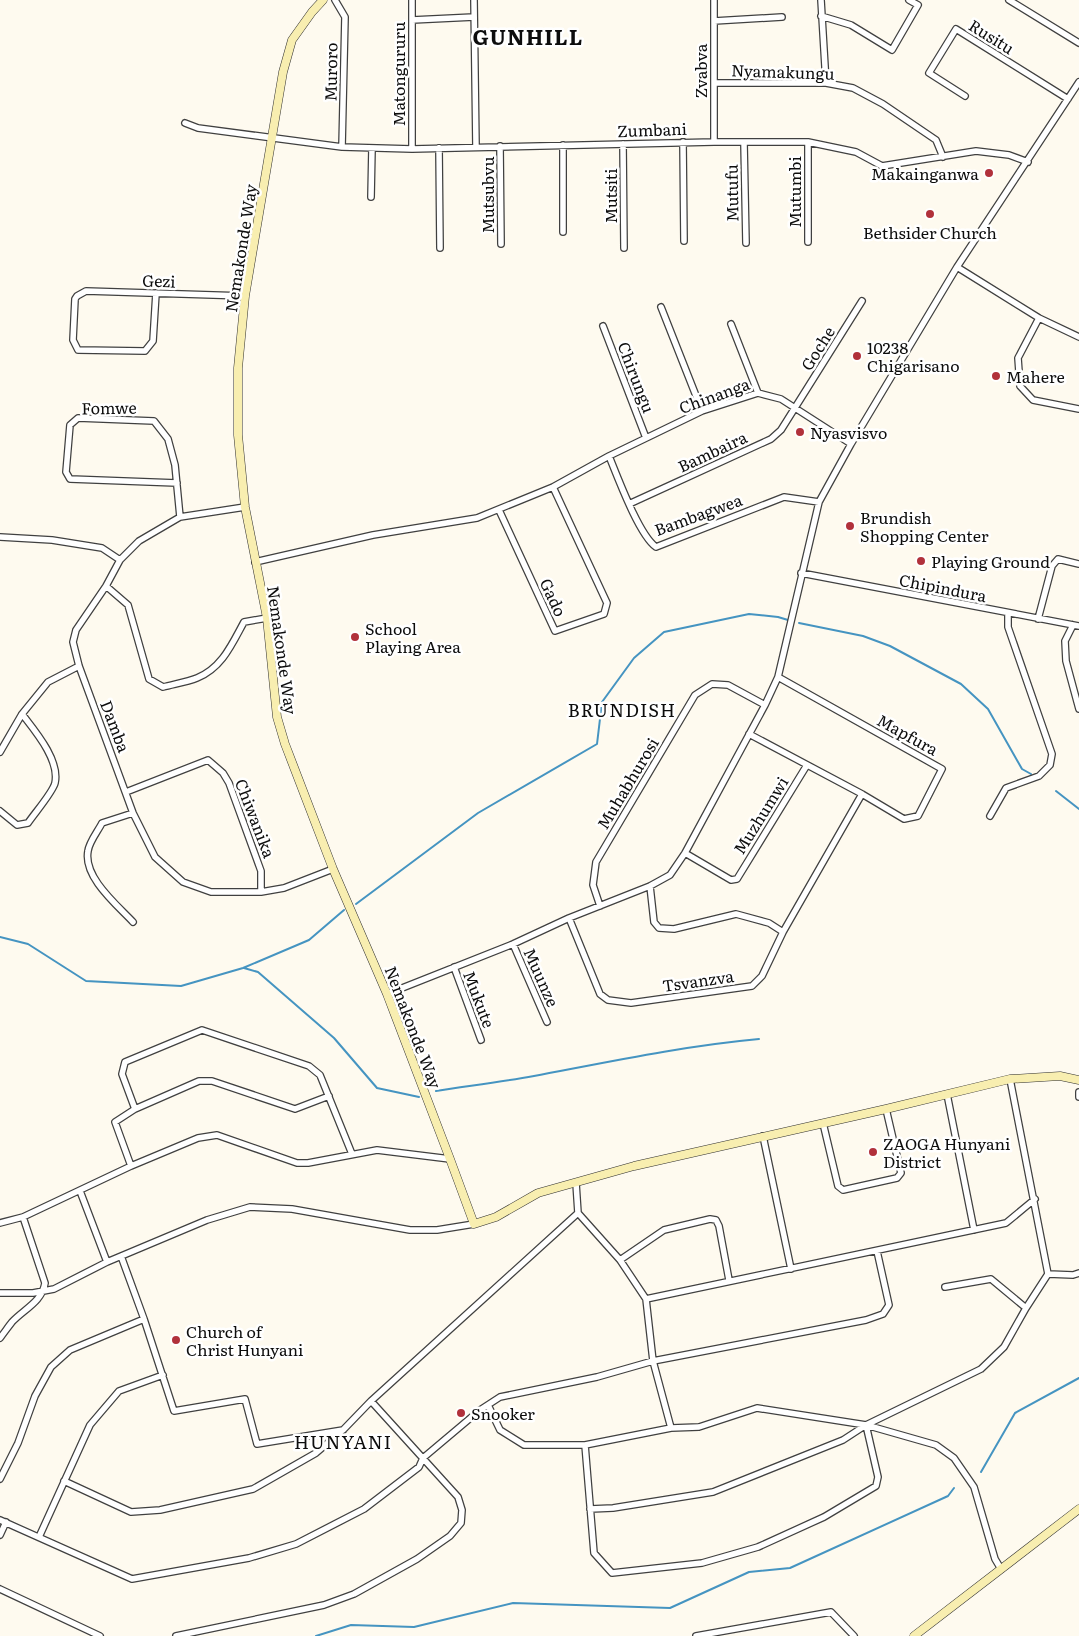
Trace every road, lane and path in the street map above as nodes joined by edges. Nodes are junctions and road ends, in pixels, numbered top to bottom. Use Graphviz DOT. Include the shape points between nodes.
graph roads {
  1 [pos="323,0"];
  2 [pos="336,0"];
  3 [pos="412,0"];
  4 [pos="474,0"];
  5 [pos="714,0"];
  6 [pos="821,0"];
  7 [pos="909,0"];
  8 [pos="1008,0"];
  9 [pos="821,16"];
  10 [pos="474,17"];
  11 [pos="782,17"];
  12 [pos="412,20"];
  13 [pos="714,21"];
  14 [pos="1079,43"];
  15 [pos="1079,82"];
  16 [pos="714,83"];
  17 [pos="826,83"];
  18 [pos="965,96"];
  19 [pos="1068,99"];
  20 [pos="185,124"];
  21 [pos="271,139"];
  22 [pos="683,142"];
  23 [pos="714,142"];
  24 [pos="808,142"];
  25 [pos="744,143"];
  26 [pos="623,144"];
  27 [pos="563,145"];
  28 [pos="500,146"];
  29 [pos="342,147"];
  30 [pos="476,147"];
  31 [pos="372,148"];
  32 [pos="439,148"];
  33 [pos="412,149"];
  34 [pos="943,157"];
  35 [pos="1028,162"];
  36 [pos="371,198"];
  37 [pos="564,232"];
  38 [pos="684,241"];
  39 [pos="808,242"];
  40 [pos="746,243"];
  41 [pos="501,244"];
  42 [pos="440,248"];
  43 [pos="624,248"];
  44 [pos="957,266"];
  45 [pos="156,293"];
  46 [pos="245,296"];
  47 [pos="862,301"];
  48 [pos="661,308"];
  49 [pos="1038,318"];
  50 [pos="732,324"];
  51 [pos="603,326"];
  52 [pos="1079,337"];
  53 [pos="758,393"];
  54 [pos="1079,408"];
  55 [pos="795,409"];
  56 [pos="702,411"];
  57 [pos="646,438"];
  58 [pos="851,444"];
  59 [pos="609,456"];
  60 [pos="177,483"];
  61 [pos="553,486"];
  62 [pos="819,502"];
  63 [pos="630,504"];
  64 [pos="245,507"];
  65 [pos="499,510"];
  66 [pos="180,516"];
  67 [pos="0,537"];
  68 [pos="120,560"];
  69 [pos="255,562"];
  70 [pos="1079,564"];
  71 [pos="802,574"];
  72 [pos="106,586"];
  73 [pos="1008,614"];
  74 [pos="267,618"];
  75 [pos="1038,619"];
  76 [pos="1076,626"];
  77 [pos="79,666"];
  78 [pos="778,677"];
  79 [pos="765,705"];
  80 [pos="1079,709"];
  81 [pos="22,714"];
  82 [pos="748,734"];
  83 [pos="0,752"];
  84 [pos="807,765"];
  85 [pos="126,792"];
  86 [pos="862,794"];
  87 [pos="0,810"];
  88 [pos="134,813"];
  89 [pos="990,816"];
  90 [pos="685,853"];
  91 [pos="333,869"];
  92 [pos="650,886"];
  93 [pos="261,892"];
  94 [pos="600,906"];
  95 [pos="569,918"];
  96 [pos="133,922"];
  97 [pos="783,932"];
  98 [pos="513,944"];
  99 [pos="454,967"];
  100 [pos="387,994"];
  101 [pos="547,1022"];
  102 [pos="482,1040"];
  103 [pos="1010,1079"];
  104 [pos="1079,1080"];
  105 [pos="1079,1092"];
  106 [pos="948,1094"];
  107 [pos="329,1096"];
  108 [pos="1079,1097"];
  109 [pos="135,1109"];
  110 [pos="886,1109"];
  111 [pos="823,1123"];
  112 [pos="763,1136"];
  113 [pos="352,1154"];
  114 [pos="450,1159"];
  115 [pos="131,1166"];
  116 [pos="576,1183"];
  117 [pos="80,1191"];
  118 [pos="1035,1199"];
  119 [pos="578,1213"];
  120 [pos="23,1218"];
  121 [pos="0,1223"];
  122 [pos="474,1224"];
  123 [pos="974,1230"];
  124 [pos="877,1251"];
  125 [pos="121,1256"];
  126 [pos="620,1260"];
  127 [pos="107,1262"];
  128 [pos="791,1269"];
  129 [pos="1079,1273"];
  130 [pos="1048,1274"];
  131 [pos="729,1280"];
  132 [pos="945,1287"];
  133 [pos="44,1292"];
  134 [pos="0,1293"];
  135 [pos="646,1299"];
  136 [pos="1026,1308"];
  137 [pos="144,1319"];
  138 [pos="0,1338"];
  139 [pos="653,1361"];
  140 [pos="163,1375"];
  141 [pos="371,1401"];
  142 [pos="488,1405"];
  143 [pos="866,1425"];
  144 [pos="670,1428"];
  145 [pos="343,1430"];
  146 [pos="585,1444"];
  147 [pos="423,1458"];
  148 [pos="0,1479"];
  149 [pos="64,1481"];
  150 [pos="590,1509"];
  151 [pos="1079,1509"];
  152 [pos="3,1521"];
  153 [pos="0,1535"];
  154 [pos="38,1536"];
  155 [pos="1001,1569"];
  156 [pos="0,1589"];
  157 [pos="100,1636"];
  158 [pos="176,1636"];
  159 [pos="696,1636"];
  160 [pos="854,1636"];
  161 [pos="914,1636"];
  1 -- 21 [label="street, Nemakonde Way" via="292,40"];
  2 -- 29 [label="street, Muroro" via="345,16"];
  3 -- 12 [label="street, Matongururu"];
  4 -- 10 [label="street"];
  5 -- 13 [label="street, Zvabva"];
  6 -- 9 [label="street"];
  7 -- 9 [label="street" via="918,6 892,50 851,24"];
  8 -- 14 [label="street"];
  9 -- 17 [label="street"];
  10 -- 12 [label="street"];
  10 -- 30 [label="street"];
  11 -- 13 [label="street"];
  12 -- 33 [label="street, Matongururu"];
  13 -- 16 [label="street, Zvabva"];
  15 -- 19 [label="street"];
  16 -- 17 [label="street, Nyamakungu"];
  16 -- 23 [label="street, Zvabva"];
  17 -- 34 [label="street, Nyamakungu" via="852,88 884,104 936,140"];
  18 -- 19 [label="street, Rusitu" via="929,72 956,29"];
  19 -- 35 [label="street"];
  20 -- 21 [label="street, Zumbani"];
  21 -- 29 [label="street, Zumbani"];
  21 -- 46 [label="street, Nemakonde Way"];
  22 -- 23 [label="street, Zumbani"];
  22 -- 26 [label="street, Zumbani"];
  22 -- 38 [label="street"];
  23 -- 25 [label="street, Zumbani"];
  24 -- 25 [label="street, Zumbani"];
  24 -- 34 [label="street, Zumbani" via="856,152 882,166"];
  24 -- 39 [label="street, Mutumbi"];
  25 -- 40 [label="street, Mutufu"];
  26 -- 27 [label="street, Zumbani"];
  26 -- 43 [label="street, Mutsiti"];
  27 -- 28 [label="street, Zumbani"];
  27 -- 37 [label="street"];
  28 -- 30 [label="street, Zumbani"];
  28 -- 41 [label="street, Mutsubvu"];
  29 -- 31 [label="street, Zumbani"];
  30 -- 32 [label="street, Zumbani"];
  31 -- 33 [label="street, Zumbani"];
  31 -- 36 [label="street"];
  32 -- 33 [label="street, Zumbani"];
  32 -- 42 [label="street"];
  34 -- 35 [label="street, Zumbani" via="976,151 1009,155"];
  35 -- 44 [label="street"];
  44 -- 49 [label="street"];
  44 -- 58 [label="street"];
  45 -- 45 [label="street, Gezi" via="86,291 77,296 73,340 78,350 145,351 153,341"];
  45 -- 46 [label="street, Gezi"];
  46 -- 64 [label="street, Nemakonde Way" via="238,368 238,435"];
  47 -- 55 [label="street, Goche"];
  48 -- 56 [label="street"];
  49 -- 52 [label="street"];
  49 -- 54 [label="street" via="1018,358 1020,386 1033,400"];
  50 -- 53 [label="street"];
  51 -- 57 [label="street, Chirungu"];
  53 -- 55 [label="street, Chinanga" via="781,399"];
  53 -- 56 [label="street, Chinanga"];
  55 -- 58 [label="street, Chinanga"];
  55 -- 63 [label="street, Bambaira" via="771,439"];
  56 -- 57 [label="street, Chinanga"];
  57 -- 59 [label="street, Chinanga"];
  58 -- 62 [label="street"];
  59 -- 61 [label="street, Chinanga"];
  59 -- 63 [label="street, Bambagwea"];
  60 -- 60 [label="street, Fomwe" via="168,439 154,421 78,418 70,425 66,472 70,479"];
  60 -- 66 [label="street, Fomwe"];
  61 -- 65 [label="street, Chinanga"];
  61 -- 65 [label="street, Gado" via="607,603 604,614 555,631"];
  62 -- 63 [label="street, Bambagwea" via="784,497 656,547 649,542"];
  62 -- 71 [label="street"];
  64 -- 66 [label="street, Damba"];
  64 -- 69 [label="street, Nemakonde Way"];
  65 -- 69 [label="street, Chinanga" via="478,518 373,534"];
  66 -- 68 [label="street, Damba" via="140,541"];
  67 -- 68 [label="street" via="52,540 102,548"];
  68 -- 72 [label="street, Damba"];
  69 -- 74 [label="street, Nemakonde Way"];
  70 -- 75 [label="street" via="1058,559 1052,566"];
  71 -- 73 [label="street, Chipindura"];
  71 -- 78 [label="street"];
  72 -- 74 [label="street" via="128,605 149,680 163,687 198,678 216,667 226,656 244,622"];
  72 -- 77 [label="street, Damba" via="76,630 72,642"];
  73 -- 75 [label="street, Chipindura"];
  73 -- 89 [label="street" via="1008,627 1052,754 1050,765 1039,776 1006,788"];
  74 -- 91 [label="street, Nemakonde Way" via="277,717"];
  75 -- 76 [label="street, Chipindura"];
  76 -- 80 [label="street" via="1065,642 1066,661"];
  77 -- 81 [label="street" via="48,682"];
  77 -- 85 [label="street, Damba"];
  78 -- 79 [label="street"];
  78 -- 86 [label="street, Mapfura" via="942,769 918,816 904,819"];
  79 -- 82 [label="street"];
  79 -- 94 [label="street, Muhabhurosi" via="728,685 712,684 695,695 596,862 593,885"];
  81 -- 83 [label="street"];
  81 -- 87 [label="street" via="43,742 54,767 55,784 28,823 17,825"];
  82 -- 84 [label="street, Mapfura"];
  82 -- 90 [label="street"];
  84 -- 86 [label="street, Mapfura"];
  84 -- 90 [label="street, Muzhumwi" via="736,880"];
  85 -- 88 [label="street, Damba"];
  85 -- 93 [label="street, Chiwanika" via="208,760 224,772 229,783 262,871"];
  86 -- 97 [label="street, Tsvanzva"];
  88 -- 93 [label="street, Damba" via="155,856 183,882 211,892"];
  88 -- 96 [label="street" via="102,823 88,849 87,863 101,888"];
  90 -- 92 [label="street" via="670,875"];
  91 -- 93 [label="street, Damba" via="284,888"];
  91 -- 100 [label="street, Nemakonde Way"];
  92 -- 94 [label="street"];
  92 -- 97 [label="street" via="654,922 660,928 674,929 736,914 770,923"];
  94 -- 95 [label="street"];
  95 -- 97 [label="street, Tsvanzva" via="600,994 608,1000 631,1003 752,986 762,976"];
  95 -- 98 [label="street"];
  98 -- 99 [label="street"];
  98 -- 101 [label="street, Muunze"];
  99 -- 100 [label="street"];
  99 -- 102 [label="street, Mukute"];
  100 -- 114 [label="street, Nemakonde Way"];
  103 -- 104 [label="street" via="1060,1076"];
  103 -- 106 [label="street"];
  103 -- 118 [label="street"];
  105 -- 108 [label="street"];
  106 -- 110 [label="street"];
  106 -- 123 [label="street"];
  107 -- 109 [label="street" via="295,1109 212,1081 199,1081"];
  107 -- 109 [label="street" via="320,1075 309,1066 202,1030 125,1062 122,1074"];
  107 -- 113 [label="street"];
  109 -- 115 [label="street" via="115,1122"];
  110 -- 111 [label="street"];
  110 -- 111 [label="street" via="901,1173 898,1178 843,1190 838,1186"];
  111 -- 112 [label="street"];
  112 -- 116 [label="street"];
  112 -- 128 [label="street"];
  113 -- 114 [label="street" via="377,1150"];
  113 -- 115 [label="street" via="297,1163 217,1135 198,1138"];
  114 -- 122 [label="street, Nemakonde Way"];
  115 -- 117 [label="street"];
  116 -- 119 [label="street"];
  116 -- 122 [label="street" via="538,1193 496,1217"];
  117 -- 120 [label="street"];
  117 -- 127 [label="street"];
  118 -- 123 [label="street" via="1006,1223"];
  118 -- 130 [label="street"];
  119 -- 126 [label="street"];
  119 -- 141 [label="street"];
  120 -- 121 [label="street"];
  120 -- 133 [label="street" via="45,1283"];
  122 -- 125 [label="street" via="437,1230 410,1230 292,1208 250,1207 207,1220"];
  123 -- 124 [label="street"];
  124 -- 128 [label="street"];
  124 -- 139 [label="street" via="889,1305 883,1314"];
  125 -- 127 [label="street"];
  125 -- 137 [label="street"];
  126 -- 131 [label="street" via="664,1230 716,1220"];
  126 -- 135 [label="street"];
  127 -- 133 [label="street"];
  128 -- 131 [label="street"];
  129 -- 130 [label="street"];
  130 -- 136 [label="street"];
  131 -- 135 [label="street"];
  132 -- 136 [label="street" via="991,1279"];
  133 -- 134 [label="street"];
  133 -- 138 [label="street"];
  135 -- 139 [label="street"];
  136 -- 143 [label="street" via="1004,1347 981,1369"];
  137 -- 140 [label="street"];
  137 -- 148 [label="street" via="70,1350 51,1367 35,1396 18,1443"];
  139 -- 142 [label="street" via="597,1377 500,1397"];
  139 -- 144 [label="street"];
  140 -- 145 [label="street" via="174,1411 245,1399 257,1444"];
  140 -- 149 [label="street" via="119,1391 90,1424"];
  141 -- 145 [label="street"];
  141 -- 147 [label="street"];
  142 -- 146 [label="street" via="500,1430 524,1445"];
  142 -- 147 [label="street"];
  143 -- 144 [label="street" via="756,1408 699,1427"];
  143 -- 150 [label="street" via="843,1440 713,1492"];
  143 -- 150 [label="street" via="878,1477 876,1486 824,1517 758,1547 702,1563 612,1573 594,1553"];
  143 -- 155 [label="street" via="936,1445 954,1458 974,1487 995,1559"];
  144 -- 146 [label="street"];
  145 -- 149 [label="street" via="316,1453 253,1489 160,1510 131,1512"];
  146 -- 150 [label="street"];
  147 -- 154 [label="street" via="419,1468 364,1509 296,1544 249,1558 132,1579"];
  147 -- 158 [label="street" via="458,1497 461,1523 450,1536 417,1559 354,1594 324,1605"];
  149 -- 154 [label="street"];
  151 -- 155 [label="street"];
  152 -- 153 [label="street"];
  152 -- 154 [label="street"];
  155 -- 161 [label="street"];
  156 -- 157 [label="street"];
  159 -- 160 [label="street" via="831,1612"];
}
